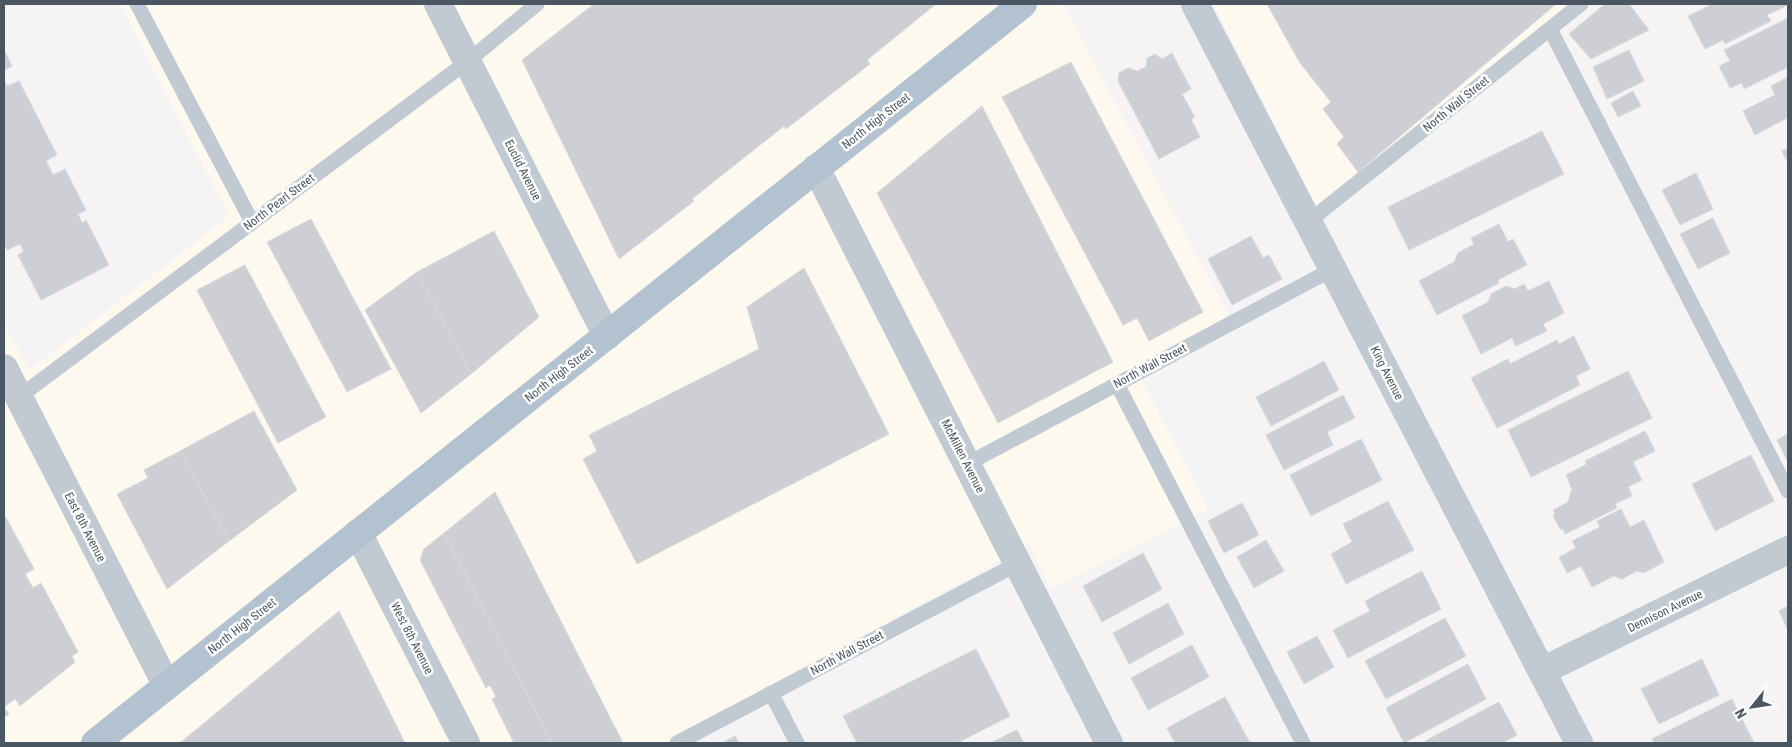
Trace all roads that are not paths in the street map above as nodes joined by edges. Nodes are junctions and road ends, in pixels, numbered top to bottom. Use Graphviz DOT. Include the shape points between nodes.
graph roads {
  1 [pos="137,4"];
  2 [pos="438,4"];
  3 [pos="537,4"];
  4 [pos="1023,4"];
  5 [pos="1195,4"];
  6 [pos="1581,4"];
  7 [pos="1550,29"];
  8 [pos="468,61"];
  9 [pos="816,168"];
  10 [pos="252,222"];
  11 [pos="1308,222"];
  12 [pos="1333,269"];
  13 [pos="607,336"];
  14 [pos="4,368"];
  15 [pos="1117,384"];
  16 [pos="19,396"];
  17 [pos="967,464"];
  18 [pos="1788,491"];
  19 [pos="358,533"];
  20 [pos="1788,550"];
  21 [pos="1017,564"];
  22 [pos="1542,671"];
  23 [pos="167,686"];
  24 [pos="771,693"];
  25 [pos="95,743"];
  26 [pos="466,743"];
  27 [pos="677,743"];
  28 [pos="797,743"];
  29 [pos="1109,743"];
  30 [pos="1303,743"];
  31 [pos="1579,743"];
  1 -- 10 [label="lane"];
  2 -- 8 [label="street, Euclid Avenue"];
  3 -- 8 [label="lane, North Pearl Street"];
  4 -- 9 [label="main road, North High Street"];
  5 -- 11 [label="street, King Avenue"];
  6 -- 7 [label="lane, North Wall Street"];
  7 -- 11 [label="lane, North Wall Street"];
  7 -- 18 [label="lane"];
  8 -- 10 [label="lane, North Pearl Street"];
  8 -- 13 [label="street, Euclid Avenue"];
  9 -- 13 [label="main road, North High Street"];
  9 -- 17 [label="street, McMillen Avenue"];
  10 -- 16 [label="lane, North Pearl Street"];
  11 -- 12 [label="street, King Avenue"];
  12 -- 15 [label="lane, North Wall Street"];
  12 -- 22 [label="street, King Avenue"];
  13 -- 19 [label="main road, North High Street"];
  14 -- 16 [label="street, East 8th Avenue"];
  15 -- 17 [label="lane, North Wall Street"];
  15 -- 30 [label="lane"];
  16 -- 23 [label="street, East 8th Avenue"];
  17 -- 21 [label="street, McMillen Avenue"];
  19 -- 23 [label="main road, North High Street"];
  19 -- 26 [label="street, West 8th Avenue"];
  20 -- 22 [label="street, Dennison Avenue"];
  21 -- 24 [label="lane, North Wall Street"];
  21 -- 29 [label="street, McMillen Avenue"];
  22 -- 31 [label="street, King Avenue"];
  23 -- 25 [label="main road, North High Street"];
  24 -- 27 [label="lane, North Wall Street"];
  24 -- 28 [label="lane"];
}
